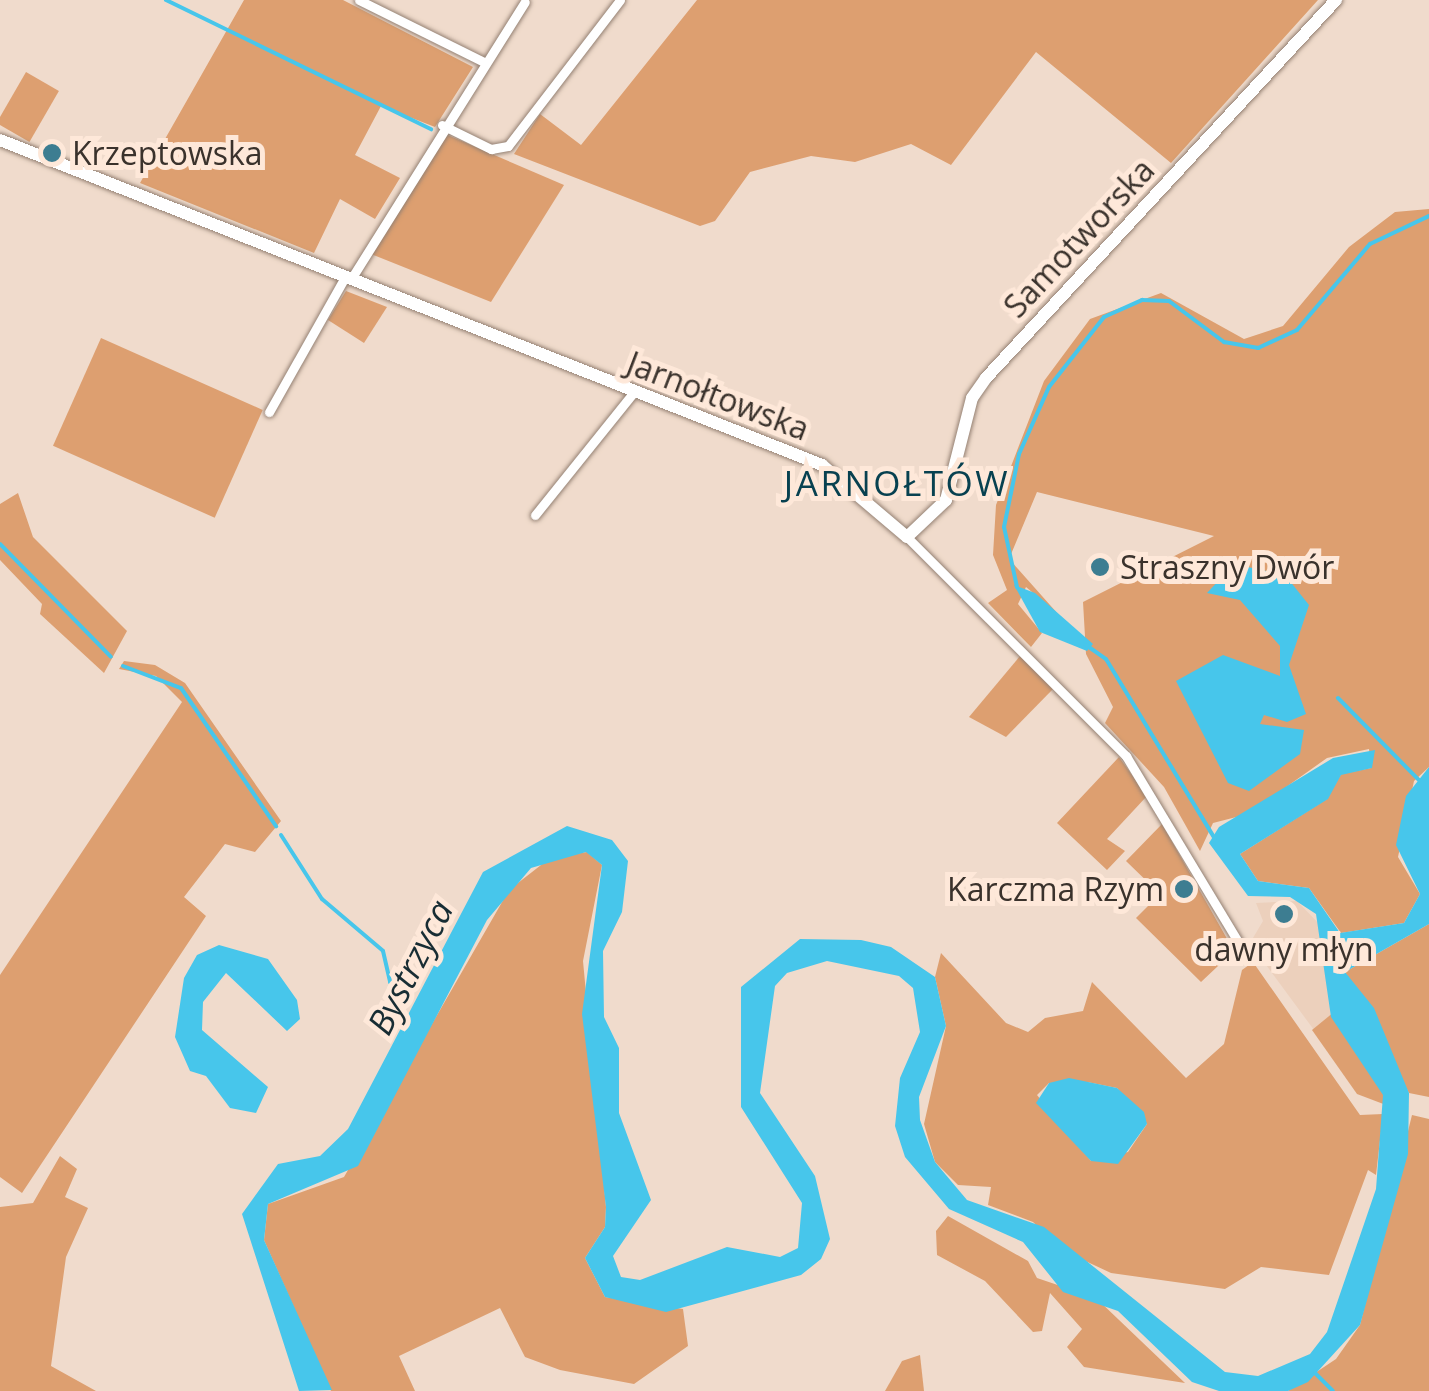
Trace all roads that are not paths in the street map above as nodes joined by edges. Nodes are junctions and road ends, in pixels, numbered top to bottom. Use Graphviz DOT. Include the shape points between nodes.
graph roads {
  1 [pos="360,0"];
  2 [pos="620,0"];
  3 [pos="1336,0"];
  4 [pos="524,2"];
  5 [pos="484,62"];
  6 [pos="442,125"];
  7 [pos="0,140"];
  8 [pos="348,278"];
  9 [pos="633,393"];
  10 [pos="269,412"];
  11 [pos="535,515"];
  12 [pos="907,537"];
  13 [pos="1239,943"];
  1 -- 5 [label="street"];
  2 -- 6 [label="street" via="508,146 490,150"];
  3 -- 12 [label="street, Samotworska" via="986,378 946,500"];
  4 -- 5 [label="street"];
  5 -- 6 [label="street"];
  6 -- 8 [label="street"];
  7 -- 8 [label="street, Jarnołtowska"];
  8 -- 9 [label="street, Jarnołtowska"];
  8 -- 10 [label="street"];
  9 -- 11 [label="street"];
  9 -- 12 [label="street, Jarnołtowska" via="822,465"];
  12 -- 13 [label="street, Jarnołtowska" via="1126,756"];
}
